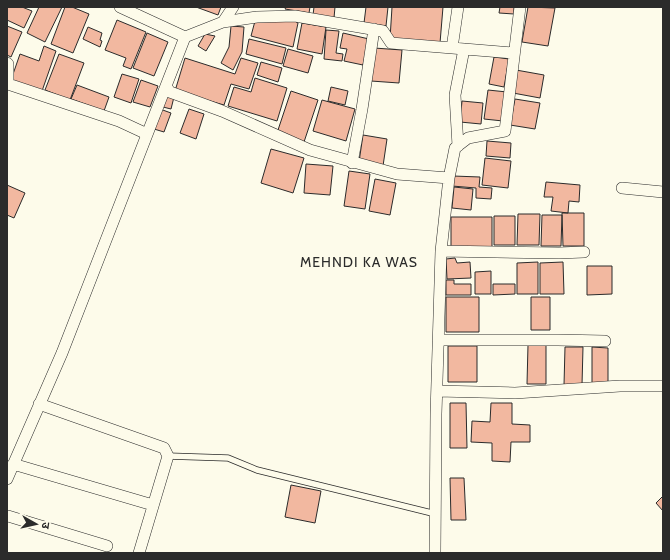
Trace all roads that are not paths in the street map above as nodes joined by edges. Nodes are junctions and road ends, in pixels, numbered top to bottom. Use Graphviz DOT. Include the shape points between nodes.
graph roads {
  1 [pos="120,7"];
  2 [pos="233,7"];
  3 [pos="458,7"];
  4 [pos="520,7"];
  5 [pos="223,22"];
  6 [pos="374,29"];
  7 [pos="185,37"];
  8 [pos="452,48"];
  9 [pos="464,49"];
  10 [pos="514,53"];
  11 [pos="7,63"];
  12 [pos="166,86"];
  13 [pos="147,134"];
  14 [pos="458,146"];
  15 [pos="352,163"];
  16 [pos="450,178"];
  17 [pos="622,188"];
  18 [pos="663,192"];
  19 [pos="441,251"];
  20 [pos="584,252"];
  21 [pos="438,340"];
  22 [pos="605,341"];
  23 [pos="663,386"];
  24 [pos="437,391"];
  25 [pos="40,404"];
  26 [pos="168,456"];
  27 [pos="13,464"];
  28 [pos="7,478"];
  29 [pos="153,505"];
  30 [pos="436,514"];
  31 [pos="7,516"];
  32 [pos="106,546"];
  33 [pos="139,553"];
  34 [pos="435,553"];
  1 -- 7 [label="street"];
  2 -- 5 [label="street"];
  3 -- 8 [label="street"];
  4 -- 10 [label="street"];
  5 -- 6 [label="street" via="258,17 295,16"];
  5 -- 7 [label="street"];
  6 -- 8 [label="street" via="383,31 390,43"];
  6 -- 15 [label="street"];
  7 -- 12 [label="street"];
  8 -- 9 [label="street"];
  9 -- 10 [label="street"];
  9 -- 14 [label="street" via="455,95"];
  10 -- 14 [label="street" via="505,130 468,138"];
  11 -- 13 [label="street" via="8,84 119,121"];
  12 -- 13 [label="street"];
  12 -- 15 [label="street" via="170,92 222,111 310,150"];
  13 -- 25 [label="street"];
  14 -- 16 [label="street" via="455,148"];
  15 -- 16 [label="street" via="397,174"];
  16 -- 19 [label="street"];
  17 -- 18 [label="street"];
  19 -- 20 [label="street"];
  19 -- 21 [label="street"];
  21 -- 22 [label="street"];
  21 -- 24 [label="street"];
  23 -- 24 [label="street" via="620,386 515,393"];
  24 -- 30 [label="street"];
  25 -- 26 [label="street" via="164,448"];
  25 -- 27 [label="street"];
  26 -- 29 [label="street"];
  26 -- 30 [label="lane" via="228,458 257,470"];
  27 -- 28 [label="street"];
  27 -- 29 [label="street"];
  29 -- 33 [label="street"];
  30 -- 34 [label="street"];
  31 -- 32 [label="street"];
}
